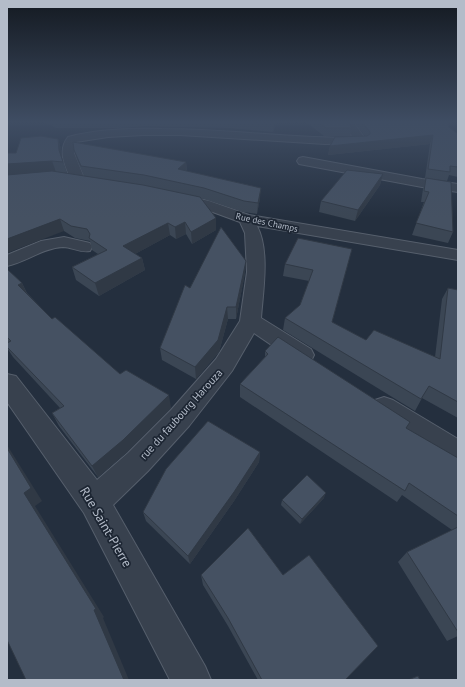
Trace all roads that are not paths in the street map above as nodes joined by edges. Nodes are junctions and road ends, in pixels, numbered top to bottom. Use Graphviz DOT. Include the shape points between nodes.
graph roads {
  1 [pos="69,154"];
  2 [pos="303,161"];
  3 [pos="93,182"];
  4 [pos="458,188"];
  5 [pos="167,196"];
  6 [pos="246,219"];
  7 [pos="84,247"];
  8 [pos="458,255"];
  9 [pos="7,261"];
  10 [pos="250,321"];
  11 [pos="324,368"];
  12 [pos="7,383"];
  13 [pos="364,394"];
  14 [pos="458,454"];
  15 [pos="95,502"];
  16 [pos="191,680"];
  1 -- 3 [label="street" via="71,179"];
  2 -- 4 [label="street"];
  5 -- 6 [label="street, Rue des Champs" via="204,204"];
  6 -- 8 [label="street, Rue des Champs"];
  6 -- 10 [label="street, rue du faubourg Harouza" via="253,233 256,272"];
  7 -- 9 [label="street" via="64,242 47,245"];
  10 -- 11 [label="street"];
  10 -- 15 [label="street, rue du faubourg Harouza" via="224,365 180,418"];
  12 -- 15 [label="street, Rue Saint-Pierre"];
  13 -- 14 [label="street"];
  15 -- 16 [label="street, Rue Saint-Pierre"];
}
